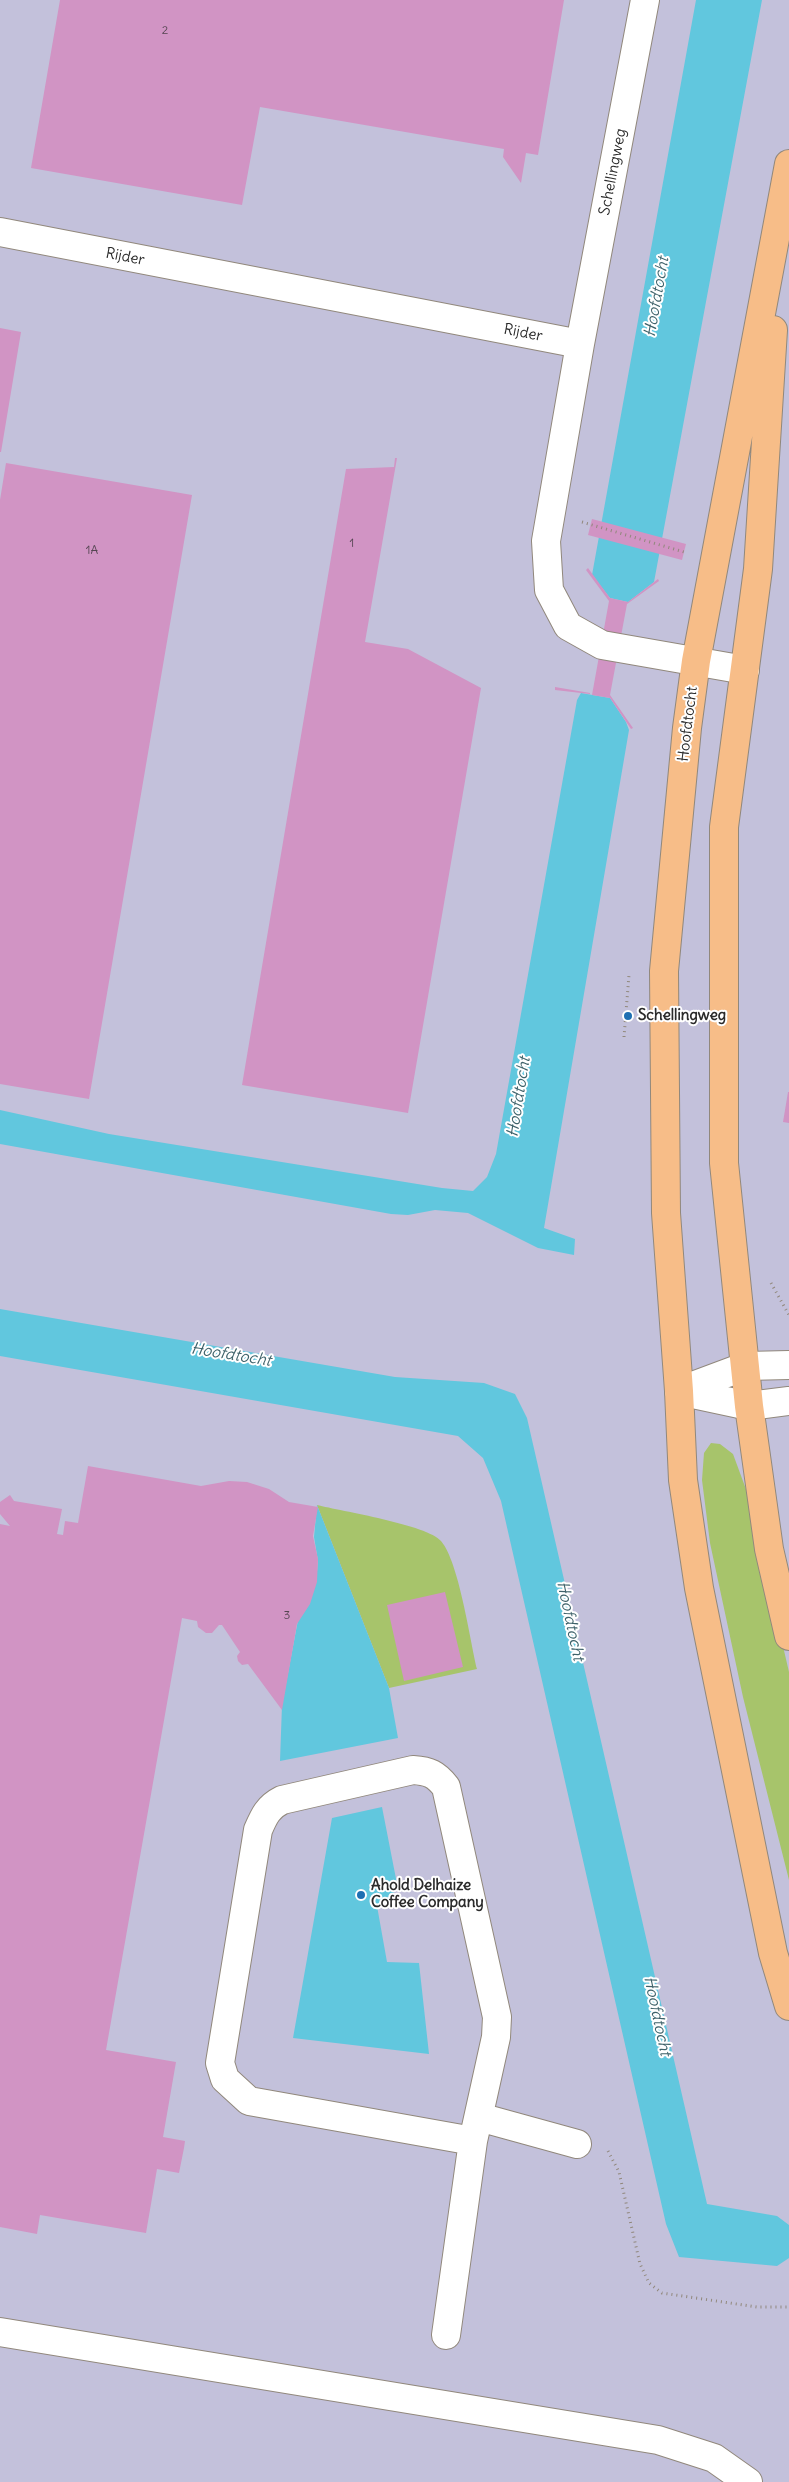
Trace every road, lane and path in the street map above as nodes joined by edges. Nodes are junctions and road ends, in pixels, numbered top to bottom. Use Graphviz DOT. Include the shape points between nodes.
graph roads {
  1 [pos="645,0"];
  2 [pos="789,164"];
  3 [pos="780,216"];
  4 [pos="0,232"];
  5 [pos="580,344"];
  6 [pos="590,526"];
  7 [pos="684,552"];
  8 [pos="696,661"];
  9 [pos="745,670"];
  10 [pos="769,1280"];
  11 [pos="789,1315"];
  12 [pos="789,1365"];
  13 [pos="746,1366"];
  14 [pos="679,1391"];
  15 [pos="789,1401"];
  16 [pos="749,1406"];
  17 [pos="789,1636"];
  18 [pos="789,2006"];
  19 [pos="476,2129"];
  20 [pos="577,2144"];
  21 [pos="789,2307"];
  22 [pos="0,2332"];
  23 [pos="446,2335"];
  24 [pos="748,2482"];
  1 -- 5 [label="street, Schellingweg"];
  2 -- 3 [label="main road, Hoofdtocht"];
  3 -- 8 [label="main road, Hoofdtocht"];
  3 -- 9 [label="main road, Hoofdtocht" via="758,569"];
  4 -- 5 [label="street, Rijder"];
  5 -- 8 [label="street" via="546,541 549,590 568,626 602,645"];
  6 -- 7 [label="path"];
  8 -- 9 [label="street"];
  8 -- 14 [label="main road, Hoofdtocht" via="664,971 666,1213"];
  9 -- 13 [label="main road, Hoofdtocht" via="724,826 724,1163"];
  10 -- 11 [label="path"];
  12 -- 13 [label="street"];
  13 -- 14 [label="street"];
  13 -- 16 [label="main road, Hoofdtocht"];
  14 -- 16 [label="street"];
  14 -- 18 [label="main road, Hoofdtocht" via="683,1480 699,1588 773,1953"];
  15 -- 16 [label="street"];
  16 -- 17 [label="main road, Hoofdtocht" via="769,1549"];
  19 -- 19 [label="street" via="496,2037 497,2017 446,1787 427,1771 413,1770 282,1800 271,1806 258,1830 220,2063 225,2079 249,2101"];
  19 -- 20 [label="street"];
  19 -- 23 [label="street"];
  20 -- 21 [label="path" via="599,2142 611,2154 619,2172 640,2264 649,2283 662,2294 757,2307"];
  22 -- 24 [label="street" via="658,2440 714,2458"];
}
